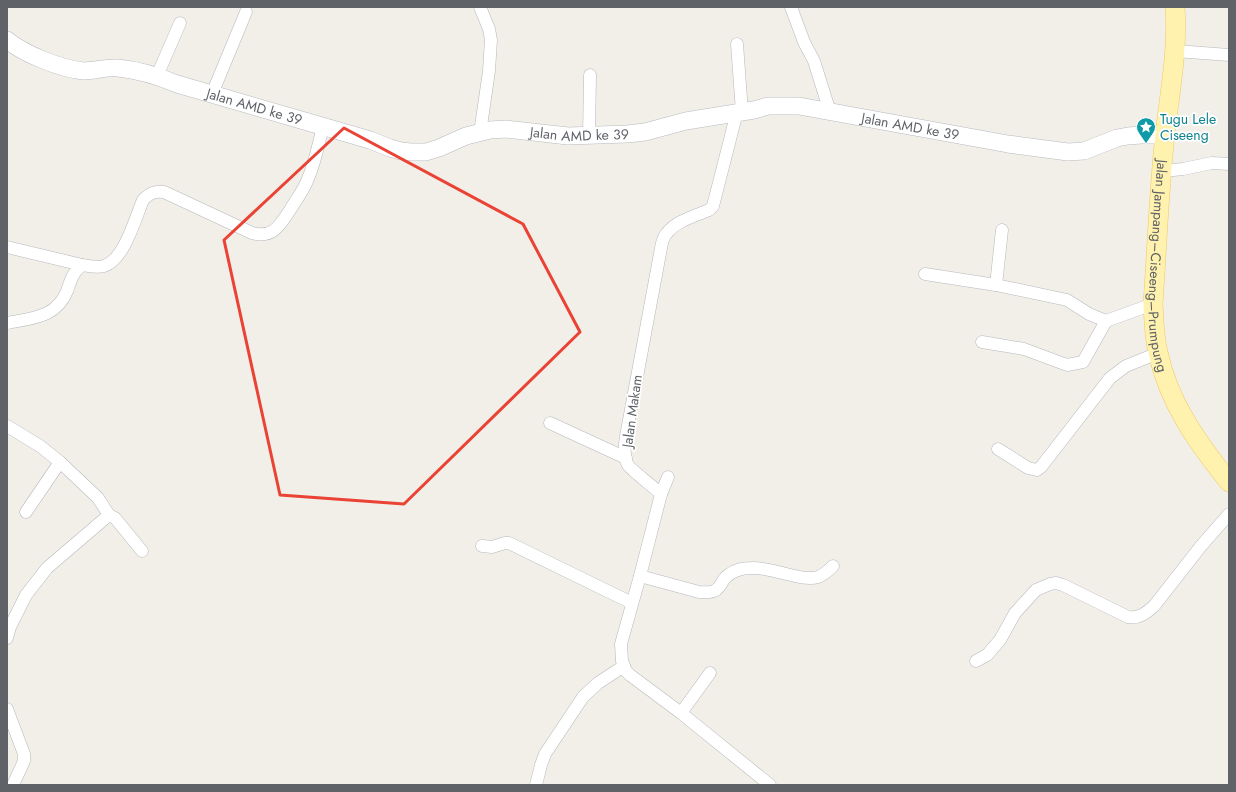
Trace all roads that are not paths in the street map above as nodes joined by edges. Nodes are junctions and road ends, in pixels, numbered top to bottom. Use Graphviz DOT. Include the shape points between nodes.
graph roads {
  1 [pos="480,7"];
  2 [pos="791,7"];
  3 [pos="1176,7"];
  4 [pos="246,12"];
  5 [pos="180,23"];
  6 [pos="7,40"];
  7 [pos="737,44"];
  8 [pos="1176,51"];
  9 [pos="1229,55"];
  10 [pos="590,75"];
  11 [pos="157,76"];
  12 [pos="212,94"];
  13 [pos="740,112"];
  14 [pos="830,112"];
  15 [pos="323,127"];
  16 [pos="480,133"];
  17 [pos="1165,135"];
  18 [pos="589,136"];
  19 [pos="1229,164"];
  20 [pos="1162,170"];
  21 [pos="1002,230"];
  22 [pos="7,247"];
  23 [pos="82,265"];
  24 [pos="925,274"];
  25 [pos="996,285"];
  26 [pos="1153,304"];
  27 [pos="1106,321"];
  28 [pos="7,323"];
  29 [pos="982,342"];
  30 [pos="1158,353"];
  31 [pos="550,423"];
  32 [pos="7,426"];
  33 [pos="998,449"];
  34 [pos="626,458"];
  35 [pos="60,462"];
  36 [pos="668,477"];
  37 [pos="1229,482"];
  38 [pos="661,494"];
  39 [pos="26,512"];
  40 [pos="1229,514"];
  41 [pos="109,515"];
  42 [pos="482,546"];
  43 [pos="142,550"];
  44 [pos="833,566"];
  45 [pos="640,576"];
  46 [pos="632,603"];
  47 [pos="7,638"];
  48 [pos="976,661"];
  49 [pos="624,666"];
  50 [pos="710,673"];
  51 [pos="7,709"];
  52 [pos="681,713"];
  53 [pos="13,785"];
  54 [pos="536,785"];
  55 [pos="770,785"];
  1 -- 16 [label="street" via="489,29 491,46"];
  2 -- 14 [label="street" via="814,61"];
  3 -- 8 [label="main road, Jalan Jampang–Ciseeng–Prumpung"];
  4 -- 12 [label="street"];
  5 -- 11 [label="street"];
  6 -- 11 [label="street, Jalan AMD ke 39" via="27,53 70,68 84,71 118,68"];
  7 -- 13 [label="street, Jalan Makam"];
  8 -- 9 [label="street"];
  8 -- 17 [label="main road, Jalan Jampang–Ciseeng–Prumpung"];
  10 -- 18 [label="street"];
  11 -- 12 [label="street, Jalan AMD ke 39"];
  12 -- 15 [label="street, Jalan AMD ke 39"];
  13 -- 14 [label="street, Jalan AMD ke 39" via="780,105"];
  13 -- 18 [label="street, Jalan AMD ke 39" via="686,121 645,132"];
  13 -- 34 [label="street, Jalan Makam" via="712,206 673,226 663,238 628,420"];
  14 -- 17 [label="street, Jalan AMD ke 39" via="1008,144 1068,152 1084,151 1117,138 1141,134"];
  15 -- 16 [label="street, Jalan AMD ke 39" via="390,148 412,152 426,152"];
  15 -- 23 [label="street" via="307,182 274,231 259,235 252,233 164,192 155,191 143,200 117,258 103,266"];
  16 -- 18 [label="street, Jalan AMD ke 39" via="506,129"];
  17 -- 20 [label="main road, Jalan Jampang–Ciseeng–Prumpung"];
  19 -- 20 [label="street" via="1212,163"];
  20 -- 26 [label="main road, Jalan Jampang–Ciseeng–Prumpung"];
  21 -- 25 [label="street"];
  22 -- 23 [label="street"];
  23 -- 28 [label="street" via="75,271 61,303 54,310 37,317"];
  24 -- 25 [label="street"];
  25 -- 27 [label="street" via="1067,300"];
  26 -- 27 [label="street"];
  26 -- 30 [label="main road, Jalan Jampang–Ciseeng–Prumpung"];
  27 -- 29 [label="street" via="1083,362 1068,365 1024,349"];
  30 -- 33 [label="street" via="1126,366 1110,378 1037,470 1028,468"];
  30 -- 37 [label="main road, Jalan Jampang–Ciseeng–Prumpung" via="1180,414 1202,448"];
  31 -- 34 [label="street"];
  32 -- 35 [label="street"];
  34 -- 38 [label="street, Jalan Makam" via="628,465"];
  35 -- 39 [label="street"];
  35 -- 41 [label="street" via="98,498"];
  36 -- 38 [label="street"];
  38 -- 45 [label="street"];
  40 -- 48 [label="street" via="1146,613 1138,617 1128,617 1063,585 1050,584 1036,590 1015,613 1000,640 987,655"];
  41 -- 43 [label="street" via="115,518"];
  41 -- 47 [label="street" via="47,568 26,595"];
  42 -- 46 [label="street" via="492,547 509,543"];
  44 -- 45 [label="street" via="822,575 810,578 768,569 742,569 729,575 714,591 707,592"];
  45 -- 46 [label="street"];
  46 -- 49 [label="street" via="621,644"];
  49 -- 52 [label="street" via="630,675"];
  49 -- 54 [label="street" via="598,683 583,697 545,754"];
  50 -- 52 [label="street"];
  51 -- 53 [label="street" via="24,754 24,761"];
  52 -- 55 [label="street"];
}
